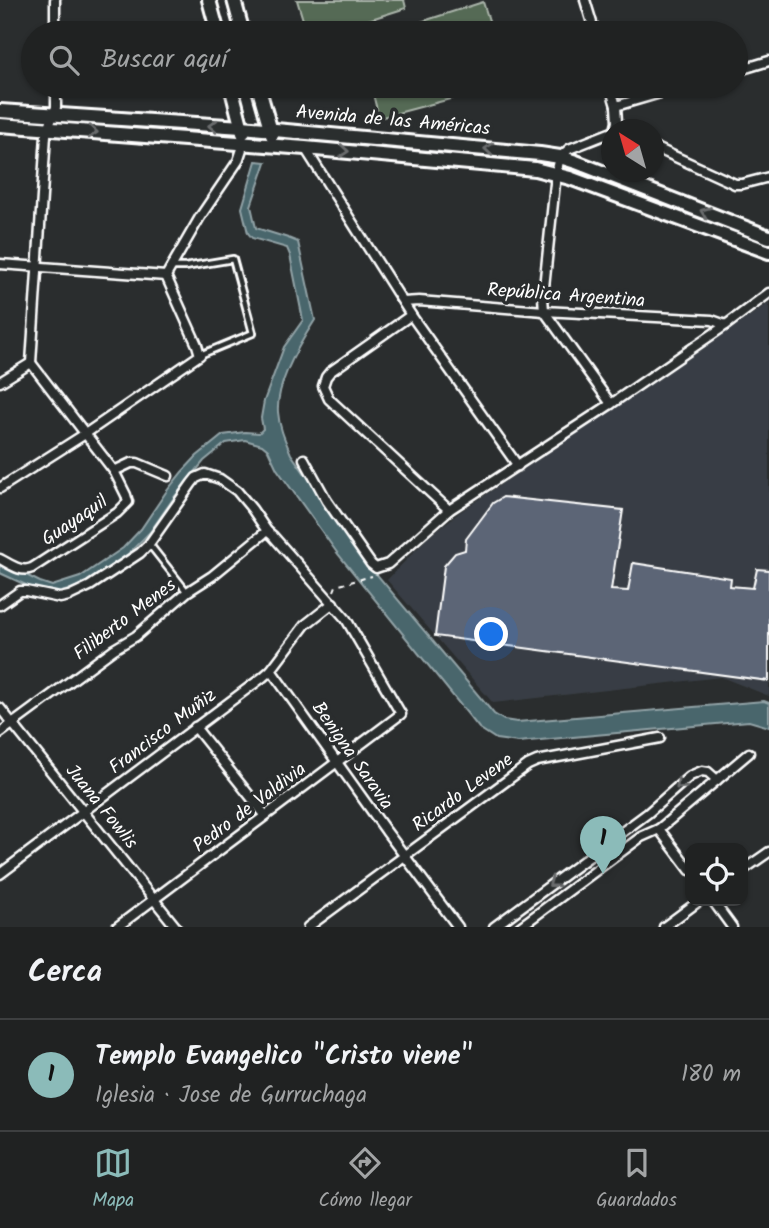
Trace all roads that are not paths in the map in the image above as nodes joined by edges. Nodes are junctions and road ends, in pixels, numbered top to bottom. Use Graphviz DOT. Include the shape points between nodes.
graph roads {
  1 [pos="55,0"];
  2 [pos="209,0"];
  3 [pos="234,0"];
  4 [pos="585,0"];
  5 [pos="55,21"];
  6 [pos="215,21"];
  7 [pos="240,21"];
  8 [pos="591,21"];
  9 [pos="769,61"];
  10 [pos="748,67"];
  11 [pos="56,98"];
  12 [pos="235,98"];
  13 [pos="261,98"];
  14 [pos="614,98"];
  15 [pos="643,98"];
  16 [pos="616,106"];
  17 [pos="0,111"];
  18 [pos="53,116"];
  19 [pos="617,119"];
  20 [pos="0,125"];
  21 [pos="243,127"];
  22 [pos="48,129"];
  23 [pos="270,130"];
  24 [pos="601,136"];
  25 [pos="244,143"];
  26 [pos="275,146"];
  27 [pos="305,148"];
  28 [pos="664,152"];
  29 [pos="560,157"];
  30 [pos="556,174"];
  31 [pos="769,177"];
  32 [pos="769,237"];
  33 [pos="769,252"];
  34 [pos="0,264"];
  35 [pos="36,267"];
  36 [pos="170,267"];
  37 [pos="166,276"];
  38 [pos="769,293"];
  39 [pos="403,302"];
  40 [pos="544,311"];
  41 [pos="411,315"];
  42 [pos="726,325"];
  43 [pos="200,355"];
  44 [pos="31,363"];
  45 [pos="0,382"];
  46 [pos="611,404"];
  47 [pos="85,434"];
  48 [pos="304,458"];
  49 [pos="518,466"];
  50 [pos="114,471"];
  51 [pos="168,476"];
  52 [pos="0,488"];
  53 [pos="449,510"];
  54 [pos="267,531"];
  55 [pos="149,544"];
  56 [pos="0,559"];
  57 [pos="187,593"];
  58 [pos="332,601"];
  59 [pos="0,605"];
  60 [pos="271,670"];
  61 [pos="0,708"];
  62 [pos="12,723"];
  63 [pos="195,727"];
  64 [pos="0,733"];
  65 [pos="660,738"];
  66 [pos="749,753"];
  67 [pos="338,762"];
  68 [pos="717,780"];
  69 [pos="84,811"];
  70 [pos="265,816"];
  71 [pos="660,829"];
  72 [pos="769,852"];
  73 [pos="406,856"];
  74 [pos="685,863"];
  75 [pos="748,867"];
  76 [pos="0,874"];
  77 [pos="154,900"];
  78 [pos="692,906"];
  79 [pos="717,906"];
  80 [pos="117,927"];
  81 [pos="176,927"];
  82 [pos="308,927"];
  83 [pos="458,927"];
  84 [pos="494,927"];
  85 [pos="520,927"];
  86 [pos="664,927"];
  87 [pos="732,927"];
  1 -- 5 [label="street"];
  2 -- 6 [label="main road"];
  3 -- 7 [label="main road"];
  4 -- 8 [label="street"];
  9 -- 10 [label="street"];
  11 -- 18 [label="street"];
  12 -- 21 [label="main road"];
  13 -- 23 [label="main road"];
  14 -- 16 [label="street"];
  15 -- 16 [label="street"];
  16 -- 19 [label="street"];
  17 -- 18 [label="main road, Avenida de las Américas"];
  21 -- 18 [label="main road, Avenida de las Américas, one-way"];
  18 -- 22 [label="street"];
  20 -- 22 [label="main road, Avenida de las Américas"];
  21 -- 23 [label="main road, Avenida de las Américas"];
  21 -- 25 [label="main road"];
  22 -- 25 [label="main road, Avenida de las Américas, one-way"];
  22 -- 35 [label="street"];
  23 -- 26 [label="main road"];
  29 -- 23 [label="main road, Avenida de las Américas, one-way"];
  24 -- 29 [label="street"];
  25 -- 26 [label="main road, Avenida de las Américas"];
  25 -- 36 [label="street" via="238,161"];
  26 -- 27 [label="main road, Avenida de las Américas"];
  27 -- 30 [label="main road, Avenida de las Américas, one-way"];
  27 -- 39 [label="street"];
  28 -- 31 [label="street" via="735,184"];
  29 -- 30 [label="street"];
  32 -- 29 [label="main road, Avenida de las Américas, one-way"];
  30 -- 33 [label="main road, Avenida de las Américas"];
  30 -- 40 [label="street"];
  34 -- 35 [label="street"];
  35 -- 37 [label="street"];
  35 -- 44 [label="street"];
  36 -- 37 [label="street"];
  36 -- 43 [label="lane" via="233,258 253,333"];
  37 -- 43 [label="street"];
  38 -- 42 [label="street"];
  39 -- 40 [label="street, República Argentina"];
  39 -- 41 [label="street"];
  40 -- 42 [label="street, República Argentina" via="712,320"];
  40 -- 46 [label="street"];
  41 -- 49 [label="street"];
  41 -- 53 [label="street" via="331,372 323,386 329,399"];
  42 -- 46 [label="street"];
  43 -- 47 [label="street"];
  44 -- 45 [label="street"];
  44 -- 47 [label="street"];
  46 -- 49 [label="street"];
  47 -- 50 [label="street"];
  47 -- 52 [label="street"];
  48 -- 53 [label="street" via="327,501 376,568 387,564"];
  49 -- 53 [label="street"];
  50 -- 51 [label="street" via="137,463"];
  50 -- 56 [label="street, Guayaquil" via="128,502 117,513 27,570"];
  54 -- 55 [label="street" via="237,491 205,474 191,483"];
  54 -- 57 [label="street, Filiberto Menes"];
  54 -- 58 [label="street"];
  55 -- 57 [label="lane"];
  55 -- 59 [label="street" via="69,596 20,591"];
  57 -- 62 [label="street, Filiberto Menes" via="136,636"];
  58 -- 60 [label="street, Francisco Muñiz" via="305,625"];
  58 -- 67 [label="street, Pedro de Valdivia" via="401,714"];
  60 -- 63 [label="street, Francisco Muñiz"];
  60 -- 67 [label="street, Benigna Saravia"];
  61 -- 62 [label="street, Juana Fowlis"];
  62 -- 64 [label="street, Filiberto Menes"];
  62 -- 69 [label="street, Juana Fowlis"];
  63 -- 69 [label="street, Francisco Muñiz"];
  63 -- 70 [label="street"];
  65 -- 73 [label="street, Ricardo Levene" via="528,765"];
  66 -- 68 [label="street"];
  67 -- 70 [label="street, Pedro de Valdivia"];
  67 -- 73 [label="street, Benigna Saravia"];
  68 -- 71 [label="street"];
  68 -- 84 [label="street, one-way" via="702,771 690,776 648,813"];
  69 -- 76 [label="street, Francisco Muñiz"];
  69 -- 77 [label="street, Juana Fowlis"];
  70 -- 77 [label="street, Pedro de Valdivia"];
  71 -- 74 [label="street"];
  71 -- 85 [label="street" via="641,837"];
  72 -- 75 [label="street"];
  73 -- 82 [label="street, Ricardo Levene"];
  73 -- 83 [label="street, Benigna Saravia"];
  77 -- 80 [label="street, Pedro de Valdivia"];
  77 -- 81 [label="street, Juana Fowlis"];
  78 -- 86 [label="street"];
  79 -- 87 [label="street"];
}
